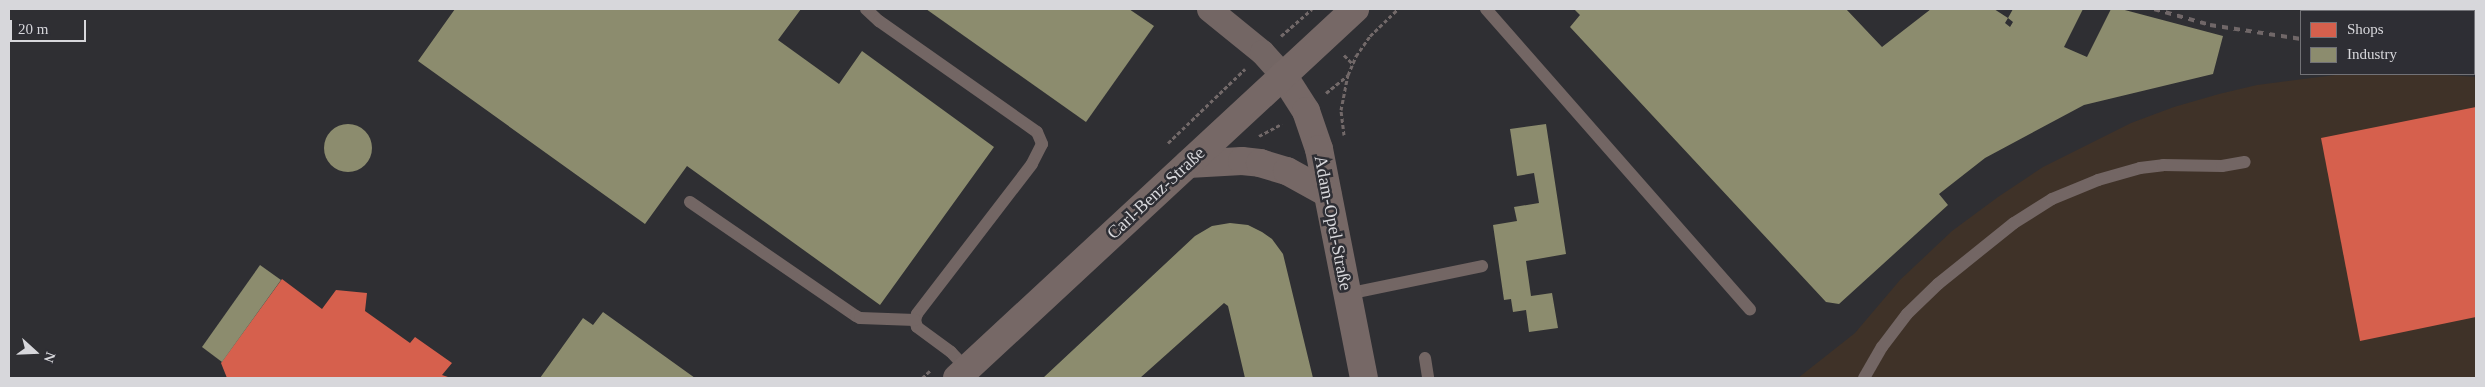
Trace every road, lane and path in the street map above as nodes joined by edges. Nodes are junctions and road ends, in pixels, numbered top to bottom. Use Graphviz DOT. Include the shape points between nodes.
graph roads {
  1 [pos="866,9"];
  2 [pos="1209,9"];
  3 [pos="1313,9"];
  4 [pos="1355,9"];
  5 [pos="1398,9"];
  6 [pos="1486,9"];
  7 [pos="1262,52"];
  8 [pos="1283,75"];
  9 [pos="1348,75"];
  10 [pos="1306,111"];
  11 [pos="1345,139"];
  12 [pos="1230,162"];
  13 [pos="2245,162"];
  14 [pos="1188,164"];
  15 [pos="1327,193"];
  16 [pos="690,202"];
  17 [pos="1482,266"];
  18 [pos="1347,294"];
  19 [pos="1750,309"];
  20 [pos="914,320"];
  21 [pos="1425,358"];
  22 [pos="962,374"];
  23 [pos="1364,378"];
  24 [pos="1428,378"];
  25 [pos="1864,378"];
  1 -- 20 [label="lane" via="1037,132 1042,144 1032,164"];
  2 -- 7 [label="street"];
  3 -- 7 [label="path"];
  4 -- 8 [label="main road, Carl-Benz-Straße"];
  5 -- 9 [label="path" via="1370,36"];
  6 -- 19 [label="lane"];
  7 -- 8 [label="street"];
  8 -- 10 [label="main road, Adam-Opel-Straße"];
  8 -- 14 [label="main road, Carl-Benz-Straße"];
  9 -- 10 [label="path"];
  9 -- 11 [label="path" via="1340,110"];
  10 -- 12 [label="path" via="1258,137"];
  10 -- 15 [label="main road, Adam-Opel-Straße" via="1319,149"];
  12 -- 14 [label="main road"];
  12 -- 15 [label="main road" via="1260,164 1287,171"];
  13 -- 25 [label="lane" via="2222,166 2140,168 2098,180 2052,199 2014,223 1938,284 1907,314"];
  14 -- 22 [label="main road, Carl-Benz-Straße"];
  15 -- 18 [label="main road, Adam-Opel-Straße"];
  16 -- 20 [label="lane" via="856,316"];
  17 -- 18 [label="lane"];
  18 -- 23 [label="main road, Adam-Opel-Straße"];
  20 -- 22 [label="lane" via="917,327 950,352"];
  21 -- 24 [label="lane"];
}
